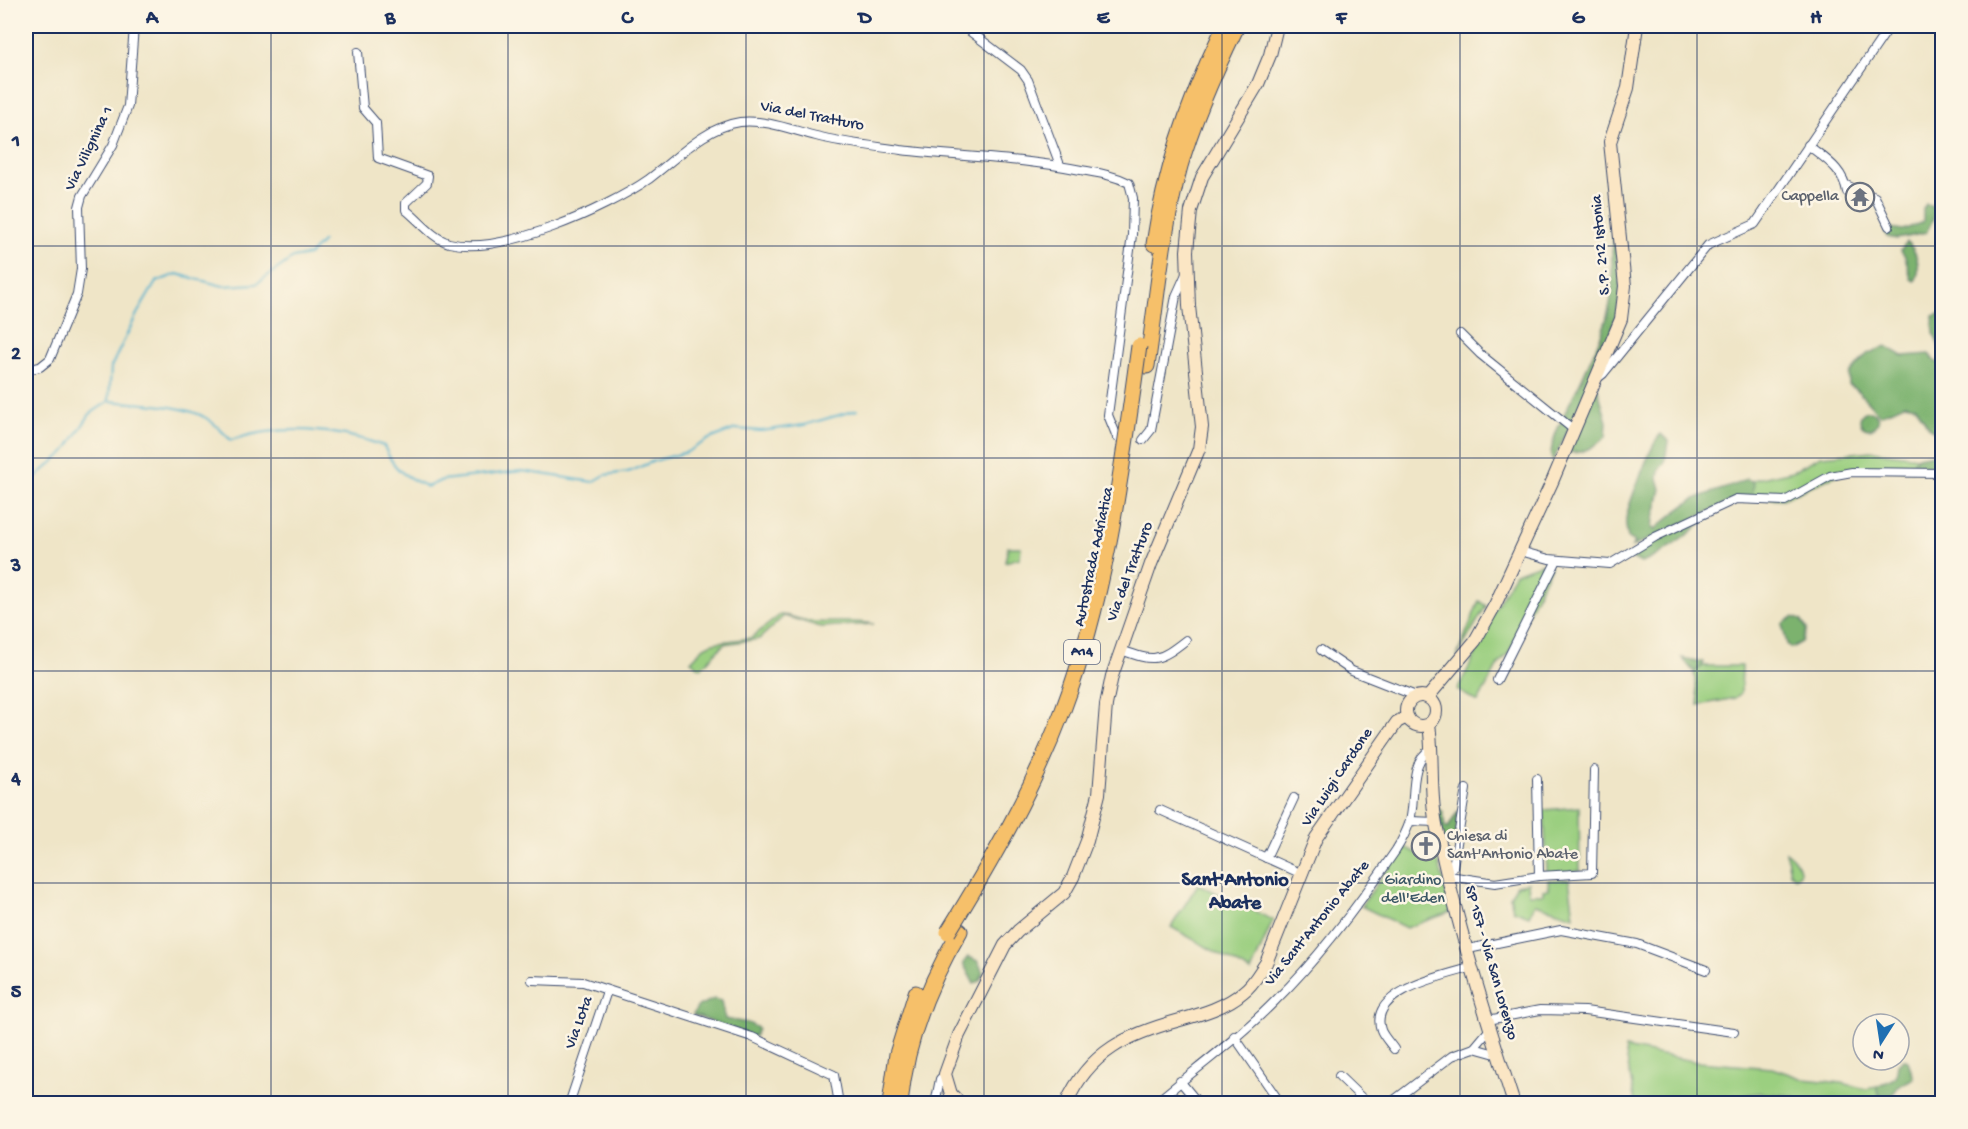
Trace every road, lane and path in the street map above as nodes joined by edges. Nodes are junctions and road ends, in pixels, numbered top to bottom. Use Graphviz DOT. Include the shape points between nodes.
graph roads {
  1 [pos="134,26"];
  2 [pos="963,26"];
  3 [pos="1225,26"];
  4 [pos="1236,26"];
  5 [pos="1277,26"];
  6 [pos="1637,26"];
  7 [pos="1890,26"];
  8 [pos="358,52"];
  9 [pos="1808,145"];
  10 [pos="1060,165"];
  11 [pos="1889,226"];
  12 [pos="1188,270"];
  13 [pos="1460,333"];
  14 [pos="26,370"];
  15 [pos="1596,379"];
  16 [pos="1574,430"];
  17 [pos="1117,437"];
  18 [pos="1143,440"];
  19 [pos="1942,473"];
  20 [pos="1520,551"];
  21 [pos="1557,560"];
  22 [pos="1186,640"];
  23 [pos="1120,650"];
  24 [pos="1321,650"];
  25 [pos="1497,680"];
  26 [pos="1422,697"];
  27 [pos="1407,717"];
  28 [pos="1429,724"];
  29 [pos="1431,749"];
  30 [pos="1594,770"];
  31 [pos="1537,779"];
  32 [pos="1466,789"];
  33 [pos="1294,798"];
  34 [pos="1160,810"];
  35 [pos="1410,821"];
  36 [pos="1436,822"];
  37 [pos="1266,858"];
  38 [pos="1302,874"];
  39 [pos="1449,875"];
  40 [pos="1539,876"];
  41 [pos="954,931"];
  42 [pos="1468,949"];
  43 [pos="1473,967"];
  44 [pos="1706,970"];
  45 [pos="532,980"];
  46 [pos="607,991"];
  47 [pos="1489,1024"];
  48 [pos="1734,1032"];
  49 [pos="1234,1036"];
  50 [pos="1474,1048"];
  51 [pos="1394,1049"];
  52 [pos="1499,1055"];
  53 [pos="945,1074"];
  54 [pos="1339,1076"];
  55 [pos="1180,1081"];
  56 [pos="951,1095"];
  57 [pos="569,1104"];
  58 [pos="839,1104"];
  59 [pos="890,1104"];
  60 [pos="900,1104"];
  61 [pos="936,1104"];
  62 [pos="961,1104"];
  63 [pos="1066,1104"];
  64 [pos="1154,1104"];
  65 [pos="1199,1104"];
  66 [pos="1281,1104"];
  67 [pos="1361,1104"];
  68 [pos="1389,1104"];
  69 [pos="1514,1104"];
  1 -- 14 [label="street, Via Vilignina 1" via="128,106 113,145 79,207 81,269 77,294 50,359 40,368"];
  2 -- 10 [label="street" via="1021,70 1028,80"];
  3 -- 41 [label="highway, Autostrada Adriatica / A14, bridge" via="1189,105 1170,163 1157,224 1108,545 1092,620 1048,747 1020,809"];
  4 -- 41 [label="highway, Autostrada Adriatica / A14" via="1198,111 1180,168 1167,227 1132,471 1110,584 1078,697 1033,805"];
  5 -- 12 [label="main road, Via del Tratturo" via="1258,84 1202,177 1191,211"];
  6 -- 15 [label="main road, S.P. 212 Istonia" via="1628,88 1612,129 1610,148 1625,298 1621,319"];
  7 -- 9 [label="street"];
  8 -- 10 [label="street, Via del Tratturo" via="363,108 376,123 378,158 428,176 427,183 405,203 406,210 436,237 449,243 507,241 600,207 647,180 713,131 738,122 756,122 818,137 902,150"];
  9 -- 11 [label="street" via="1837,167 1845,178 1846,188 1875,197"];
  9 -- 15 [label="street" via="1755,224 1708,245"];
  10 -- 17 [label="street, Via del Tratturo" via="1118,177 1129,183 1133,198 1132,236 1108,415"];
  12 -- 18 [label="street" via="1176,296 1151,430"];
  12 -- 23 [label="main road, Via del Tratturo" via="1202,428 1199,449 1167,522"];
  13 -- 16 [label="street" via="1480,354"];
  15 -- 16 [label="main road, S.P. 212 Istonia"];
  16 -- 20 [label="main road, S.P. 212 Istonia"];
  19 -- 21 [label="street" via="1862,472 1830,476 1785,501 1736,499 1655,537 1610,564"];
  20 -- 21 [label="street"];
  20 -- 26 [label="main road, Via Luigi Cardone" via="1475,641"];
  21 -- 25 [label="street"];
  22 -- 23 [label="street" via="1164,657"];
  23 -- 53 [label="main road, Via del Tratturo" via="1106,705 1099,794 1073,877 1064,893 1005,945 959,1035"];
  24 -- 26 [label="street" via="1352,671"];
  26 -- 27 [label="main road, Via Luigi Cardone" via="1407,707"];
  26 -- 28 [label="main road" via="1435,703 1437,711"];
  27 -- 28 [label="main road" via="1419,726"];
  27 -- 38 [label="main road, Via Luigi Cardone" via="1396,722 1339,802 1316,838"];
  28 -- 29 [label="main road, SP 157 - Via San Lorenzo"];
  29 -- 35 [label="street, Via Sant'Antonio Abate" via="1420,761 1412,788"];
  29 -- 36 [label="main road, SP 157 - Via San Lorenzo"];
  30 -- 40 [label="street" via="1592,873"];
  31 -- 40 [label="street"];
  32 -- 39 [label="street"];
  33 -- 37 [label="street"];
  34 -- 37 [label="street"];
  35 -- 36 [label="street"];
  35 -- 49 [label="street, Via Sant'Antonio Abate" via="1397,847 1342,923 1277,1000"];
  36 -- 39 [label="main road, SP 157 - Via San Lorenzo"];
  37 -- 38 [label="street"];
  38 -- 63 [label="main road, Via Luigi Cardone" via="1266,963 1243,992 1202,1014 1116,1043 1085,1073"];
  39 -- 40 [label="street" via="1495,883"];
  39 -- 42 [label="main road, SP 157 - Via San Lorenzo"];
  41 -- 59 [label="highway, Autostrada Adriatica / A14" via="923,978 905,1023"];
  41 -- 60 [label="highway, Autostrada Adriatica / A14" via="920,1012 905,1064"];
  42 -- 43 [label="main road, SP 157 - Via San Lorenzo"];
  42 -- 44 [label="street" via="1561,930 1637,944"];
  43 -- 47 [label="main road, SP 157 - Via San Lorenzo"];
  43 -- 51 [label="street" via="1389,999 1380,1017 1381,1030"];
  45 -- 46 [label="street, Via Lota" via="583,982"];
  46 -- 57 [label="street, Via Lota"];
  46 -- 58 [label="street" via="752,1037 819,1066 834,1075"];
  47 -- 48 [label="street" via="1540,1010 1585,1011"];
  47 -- 50 [label="street"];
  47 -- 52 [label="main road, SP 157 - Via San Lorenzo"];
  49 -- 55 [label="street, Via Sant'Antonio Abate"];
  49 -- 66 [label="street"];
  50 -- 52 [label="street"];
  50 -- 68 [label="street" via="1452,1056"];
  52 -- 69 [label="main road, SP 157 - Via San Lorenzo"];
  53 -- 56 [label="main road"];
  53 -- 61 [label="street" via="939,1079"];
  54 -- 67 [label="street" via="1365,1101"];
  55 -- 64 [label="street, Via Sant'Antonio Abate"];
  55 -- 65 [label="street"];
  56 -- 61 [label="street"];
  56 -- 62 [label="main road"];
}
